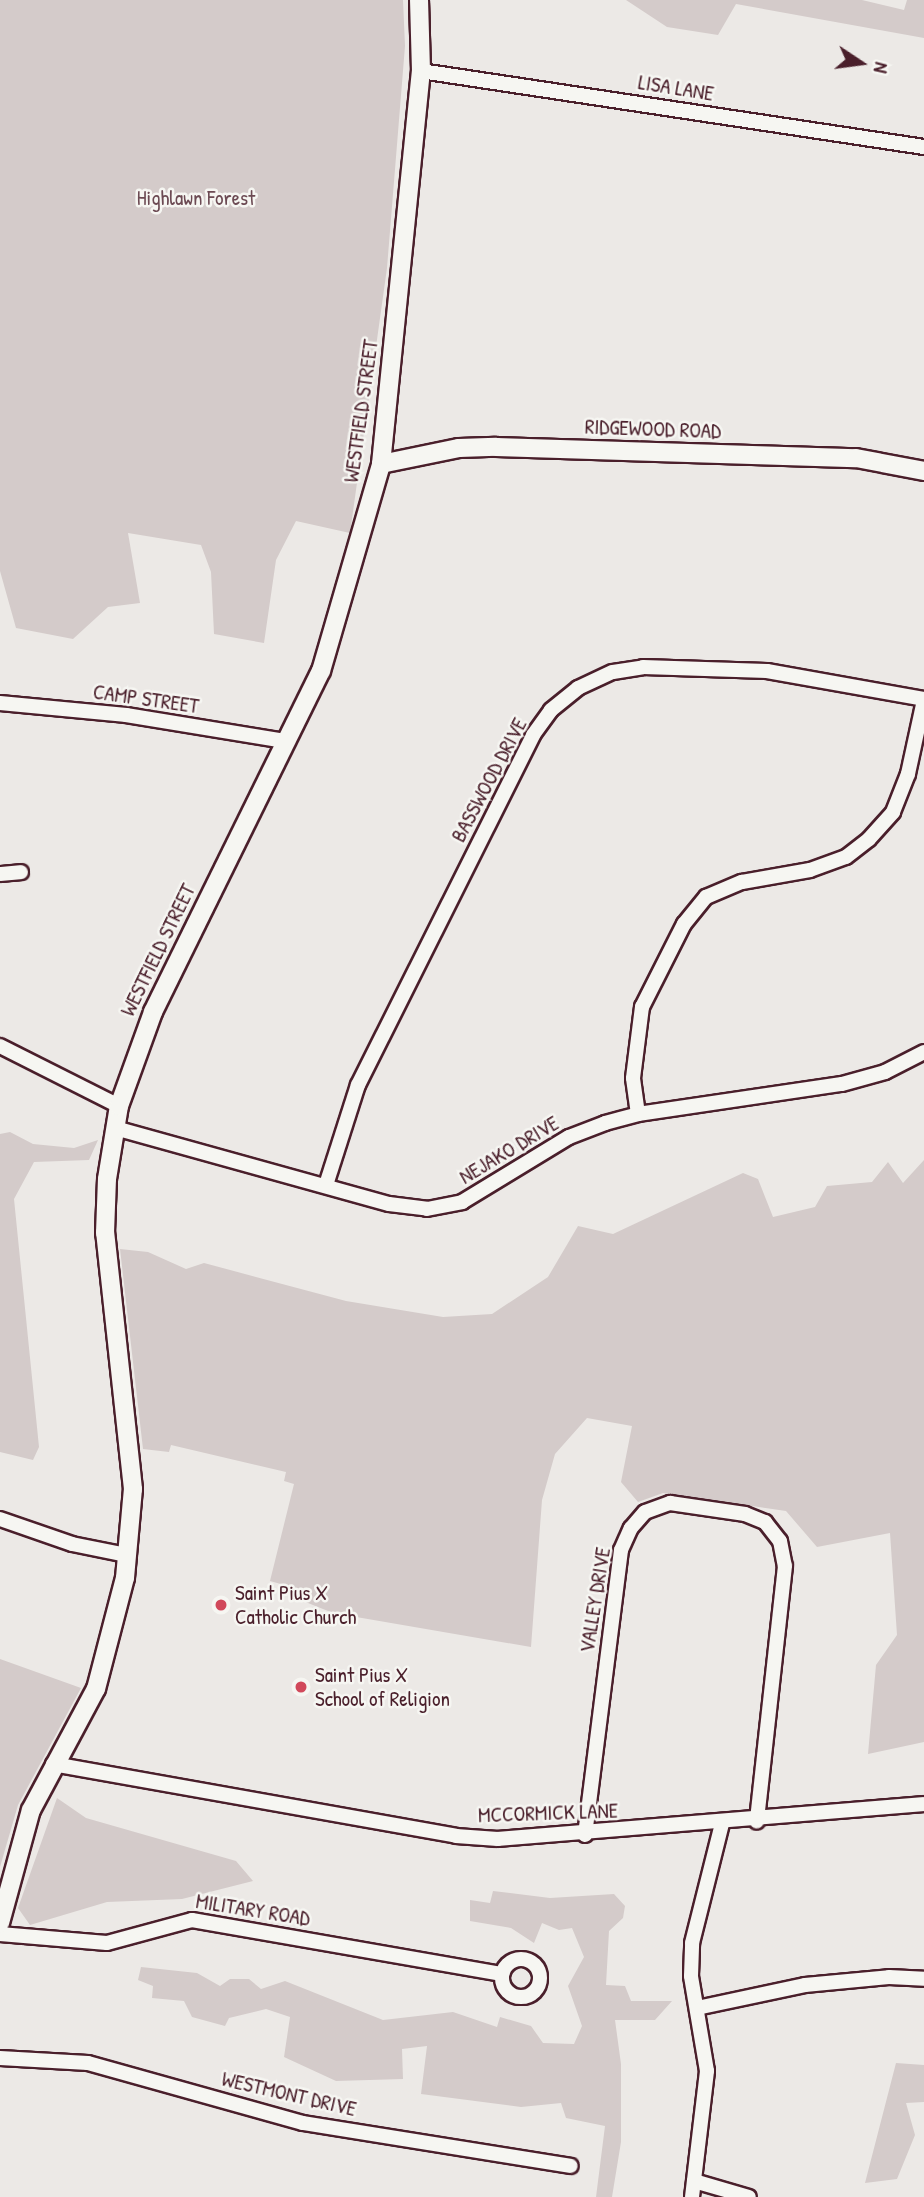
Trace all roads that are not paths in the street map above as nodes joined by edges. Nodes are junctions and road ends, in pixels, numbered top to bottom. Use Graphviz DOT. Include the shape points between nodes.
graph roads {
  1 [pos="419,0"];
  2 [pos="421,71"];
  3 [pos="924,147"];
  4 [pos="381,464"];
  5 [pos="924,471"];
  6 [pos="924,700"];
  7 [pos="0,703"];
  8 [pos="285,741"];
  9 [pos="20,872"];
  10 [pos="0,874"];
  11 [pos="0,1046"];
  12 [pos="924,1052"];
  13 [pos="120,1106"];
  14 [pos="638,1114"];
  15 [pos="115,1128"];
  16 [pos="327,1185"];
  17 [pos="0,1519"];
  18 [pos="126,1555"];
  19 [pos="53,1764"];
  20 [pos="924,1804"];
  21 [pos="757,1821"];
  22 [pos="722,1824"];
  23 [pos="585,1835"];
  24 [pos="0,1923"];
  25 [pos="0,1934"];
  26 [pos="502,1974"];
  27 [pos="924,1979"];
  28 [pos="697,2008"];
  29 [pos="0,2058"];
  30 [pos="571,2166"];
  31 [pos="694,2181"];
  32 [pos="692,2197"];
  33 [pos="749,2197"];
  1 -- 2 [label="main road, WESTFIELD STREET"];
  2 -- 3 [label="street, LISA LANE"];
  2 -- 4 [label="main road, WESTFIELD STREET"];
  4 -- 5 [label="main road, RIDGEWOOD ROAD" via="459,448 496,447 856,458"];
  4 -- 8 [label="main road, WESTFIELD STREET" via="336,632"];
  6 -- 14 [label="street" via="908,774 893,812 869,839 846,857 810,870 743,882 706,897 684,924 642,1007 633,1078"];
  6 -- 16 [label="street, BASSWOOD DRIVE" via="767,670 643,667 601,677 551,710 533,736 358,1085"];
  7 -- 8 [label="street, CAMP STREET" via="126,715"];
  8 -- 13 [label="main road, WESTFIELD STREET" via="153,1012"];
  9 -- 10 [label="street"];
  11 -- 13 [label="street"];
  12 -- 14 [label="street, NEJAKO DRIVE" via="885,1072 842,1084"];
  13 -- 15 [label="main road, WESTFIELD STREET"];
  14 -- 16 [label="street, NEJAKO DRIVE" via="569,1137 462,1202 414,1207"];
  15 -- 16 [label="street, NEJAKO DRIVE"];
  15 -- 18 [label="main road, WESTFIELD STREET" via="105,1233 133,1489"];
  17 -- 18 [label="street" via="72,1544"];
  18 -- 19 [label="main road, WESTFIELD STREET" via="121,1606 96,1689"];
  19 -- 23 [label="street, MCCORMICK LANE" via="456,1836"];
  19 -- 24 [label="main road, WESTFIELD STREET" via="23,1834"];
  20 -- 21 [label="street, MCCORMICK LANE"];
  21 -- 22 [label="street, MCCORMICK LANE"];
  21 -- 23 [label="street, VALLEY DRIVE" via="785,1566 780,1541 765,1522 745,1514 670,1503 645,1512 621,1550"];
  22 -- 23 [label="street, MCCORMICK LANE"];
  22 -- 28 [label="street" via="692,1943 691,1976"];
  25 -- 26 [label="street, MILITARY ROAD" via="107,1943 192,1920"];
  27 -- 28 [label="street" via="888,1977 805,1985"];
  28 -- 31 [label="street" via="707,2071"];
  29 -- 30 [label="street, WESTMONT DRIVE" via="88,2063 303,2123"];
  31 -- 32 [label="street"];
  31 -- 33 [label="street"];
}
